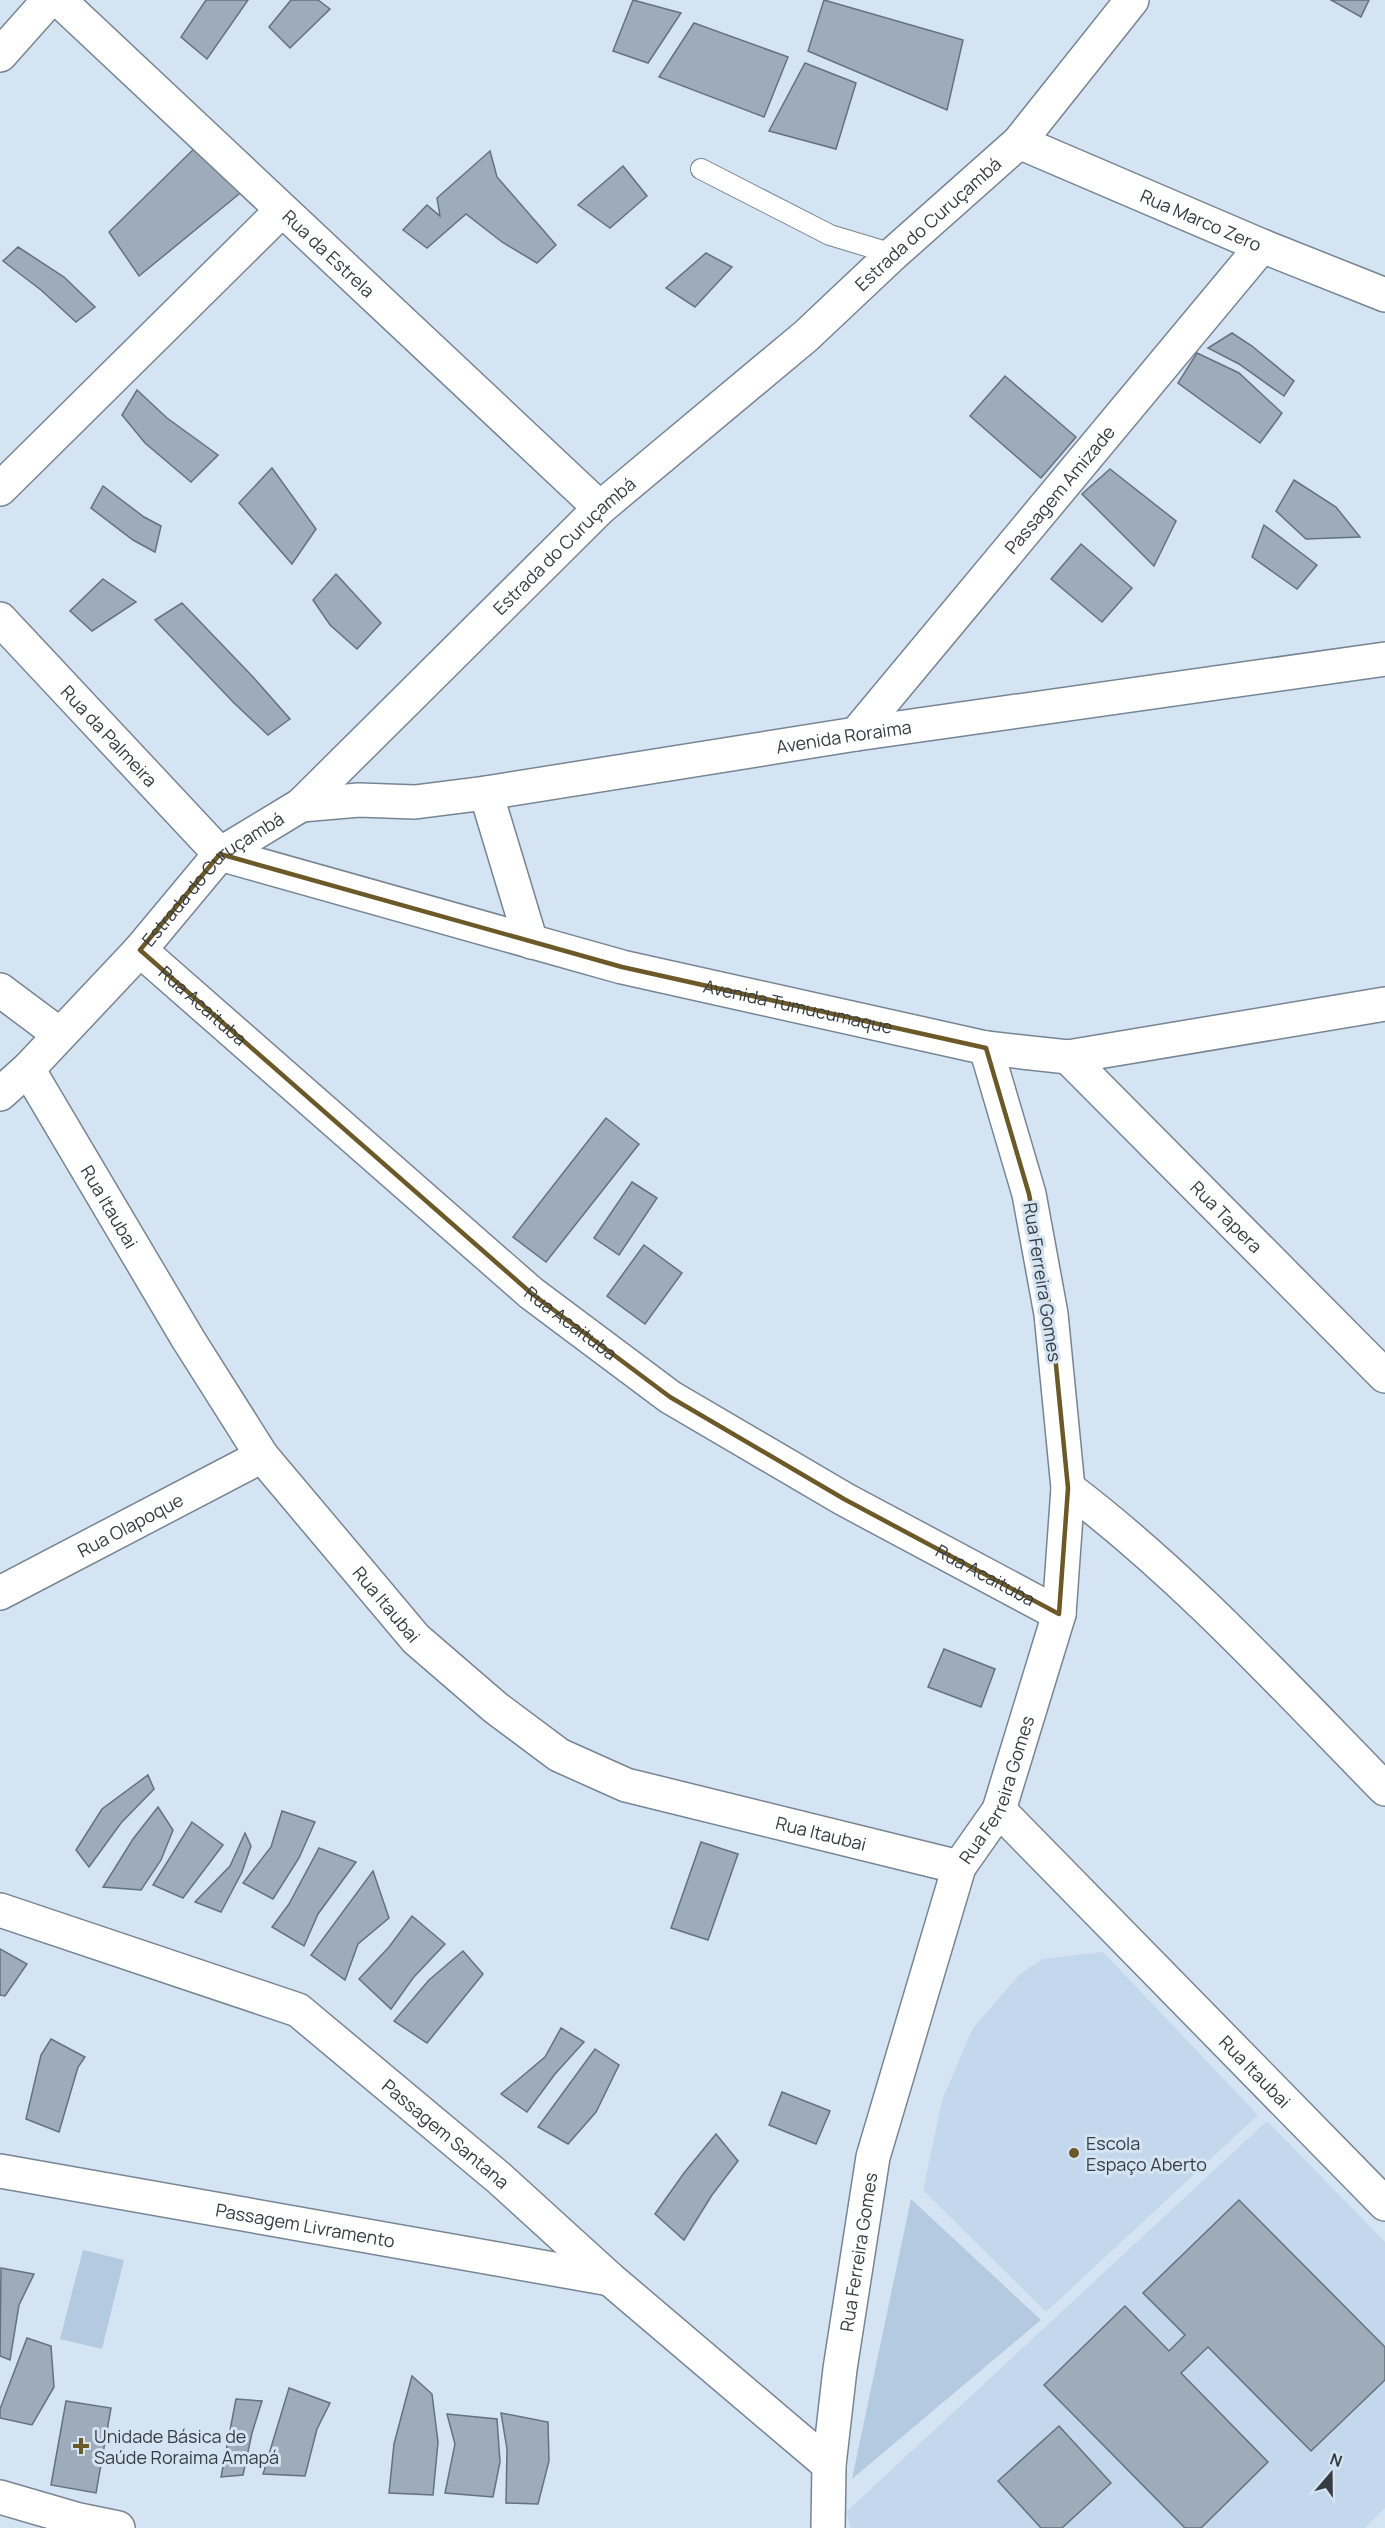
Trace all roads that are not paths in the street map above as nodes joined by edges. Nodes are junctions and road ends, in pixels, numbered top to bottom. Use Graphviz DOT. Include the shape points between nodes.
graph roads {
  1 [pos="50,0"];
  2 [pos="59,0"];
  3 [pos="1132,0"];
  4 [pos="0,55"];
  5 [pos="1019,142"];
  6 [pos="701,169"];
  7 [pos="281,211"];
  8 [pos="1262,246"];
  9 [pos="893,254"];
  10 [pos="1385,296"];
  11 [pos="0,489"];
  12 [pos="600,508"];
  13 [pos="0,619"];
  14 [pos="1385,659"];
  15 [pos="856,734"];
  16 [pos="486,793"];
  17 [pos="301,805"];
  18 [pos="220,854"];
  19 [pos="531,942"];
  20 [pos="140,950"];
  21 [pos="0,990"];
  22 [pos="1385,1004"];
  23 [pos="59,1034"];
  24 [pos="987,1048"];
  25 [pos="1068,1057"];
  26 [pos="28,1069"];
  27 [pos="0,1094"];
  28 [pos="1385,1376"];
  29 [pos="262,1456"];
  30 [pos="1068,1488"];
  31 [pos="0,1593"];
  32 [pos="1059,1614"];
  33 [pos="1385,1789"];
  34 [pos="999,1810"];
  35 [pos="959,1867"];
  36 [pos="0,1910"];
  37 [pos="0,2171"];
  38 [pos="1385,2204"];
  39 [pos="610,2279"];
  40 [pos="829,2465"];
  41 [pos="0,2497"];
  42 [pos="118,2528"];
  43 [pos="828,2528"];
  1 -- 4 [label="street"];
  2 -- 7 [label="street, Rua da Estrela"];
  3 -- 5 [label="street, Estrada do Curuçambá"];
  5 -- 8 [label="street, Rua Marco Zero"];
  5 -- 9 [label="street, Estrada do Curuçambá"];
  6 -- 9 [label="lane" via="830,235"];
  7 -- 11 [label="street"];
  7 -- 12 [label="street, Rua da Estrela"];
  8 -- 10 [label="street, Rua Marco Zero"];
  8 -- 15 [label="street, Passagem Amizade"];
  9 -- 12 [label="street, Estrada do Curuçambá" via="806,336"];
  12 -- 17 [label="street, Estrada do Curuçambá"];
  13 -- 18 [label="street, Rua da Palmeira"];
  14 -- 15 [label="street, Avenida Roraima"];
  15 -- 16 [label="street, Avenida Roraima"];
  16 -- 17 [label="street, Avenida Roraima" via="415,802 359,800"];
  16 -- 19 [label="street"];
  17 -- 18 [label="street, Estrada do Curuçambá"];
  18 -- 19 [label="street, Avenida Tumucumaque"];
  18 -- 20 [label="street, Estrada do Curuçambá"];
  19 -- 24 [label="street, Avenida Tumucumaque" via="622,967"];
  20 -- 23 [label="street, Estrada do Curuçambá"];
  20 -- 32 [label="street, Rua Acaituba" via="531,1293 670,1397 844,1499"];
  21 -- 23 [label="street"];
  22 -- 25 [label="street, Avenida Tumucumaque"];
  23 -- 26 [label="street, Estrada do Curuçambá"];
  24 -- 25 [label="street, Avenida Tumucumaque"];
  24 -- 30 [label="street, Rua Ferreira Gomes" via="1029,1194 1049,1303"];
  25 -- 28 [label="street, Rua Tapera"];
  26 -- 27 [label="street, Estrada do Curuçambá"];
  26 -- 29 [label="street, Rua Itaubai"];
  29 -- 31 [label="street, Rua Olapoque"];
  29 -- 35 [label="street, Rua Itaubai" via="416,1639 496,1708 559,1755 626,1785"];
  30 -- 32 [label="street, Rua Ferreira Gomes"];
  30 -- 33 [label="street" via="1189,1591"];
  32 -- 34 [label="street, Rua Ferreira Gomes"];
  34 -- 35 [label="street, Rua Ferreira Gomes"];
  34 -- 38 [label="street, Rua Itaubai"];
  35 -- 40 [label="street, Rua Ferreira Gomes" via="873,2157"];
  36 -- 39 [label="street, Passagem Santana" via="298,2010 499,2178"];
  37 -- 39 [label="street, Passagem Livramento"];
  39 -- 40 [label="street, Passagem Santana"];
  40 -- 43 [label="street, Rua Ferreira Gomes"];
  41 -- 42 [label="street"];
}
